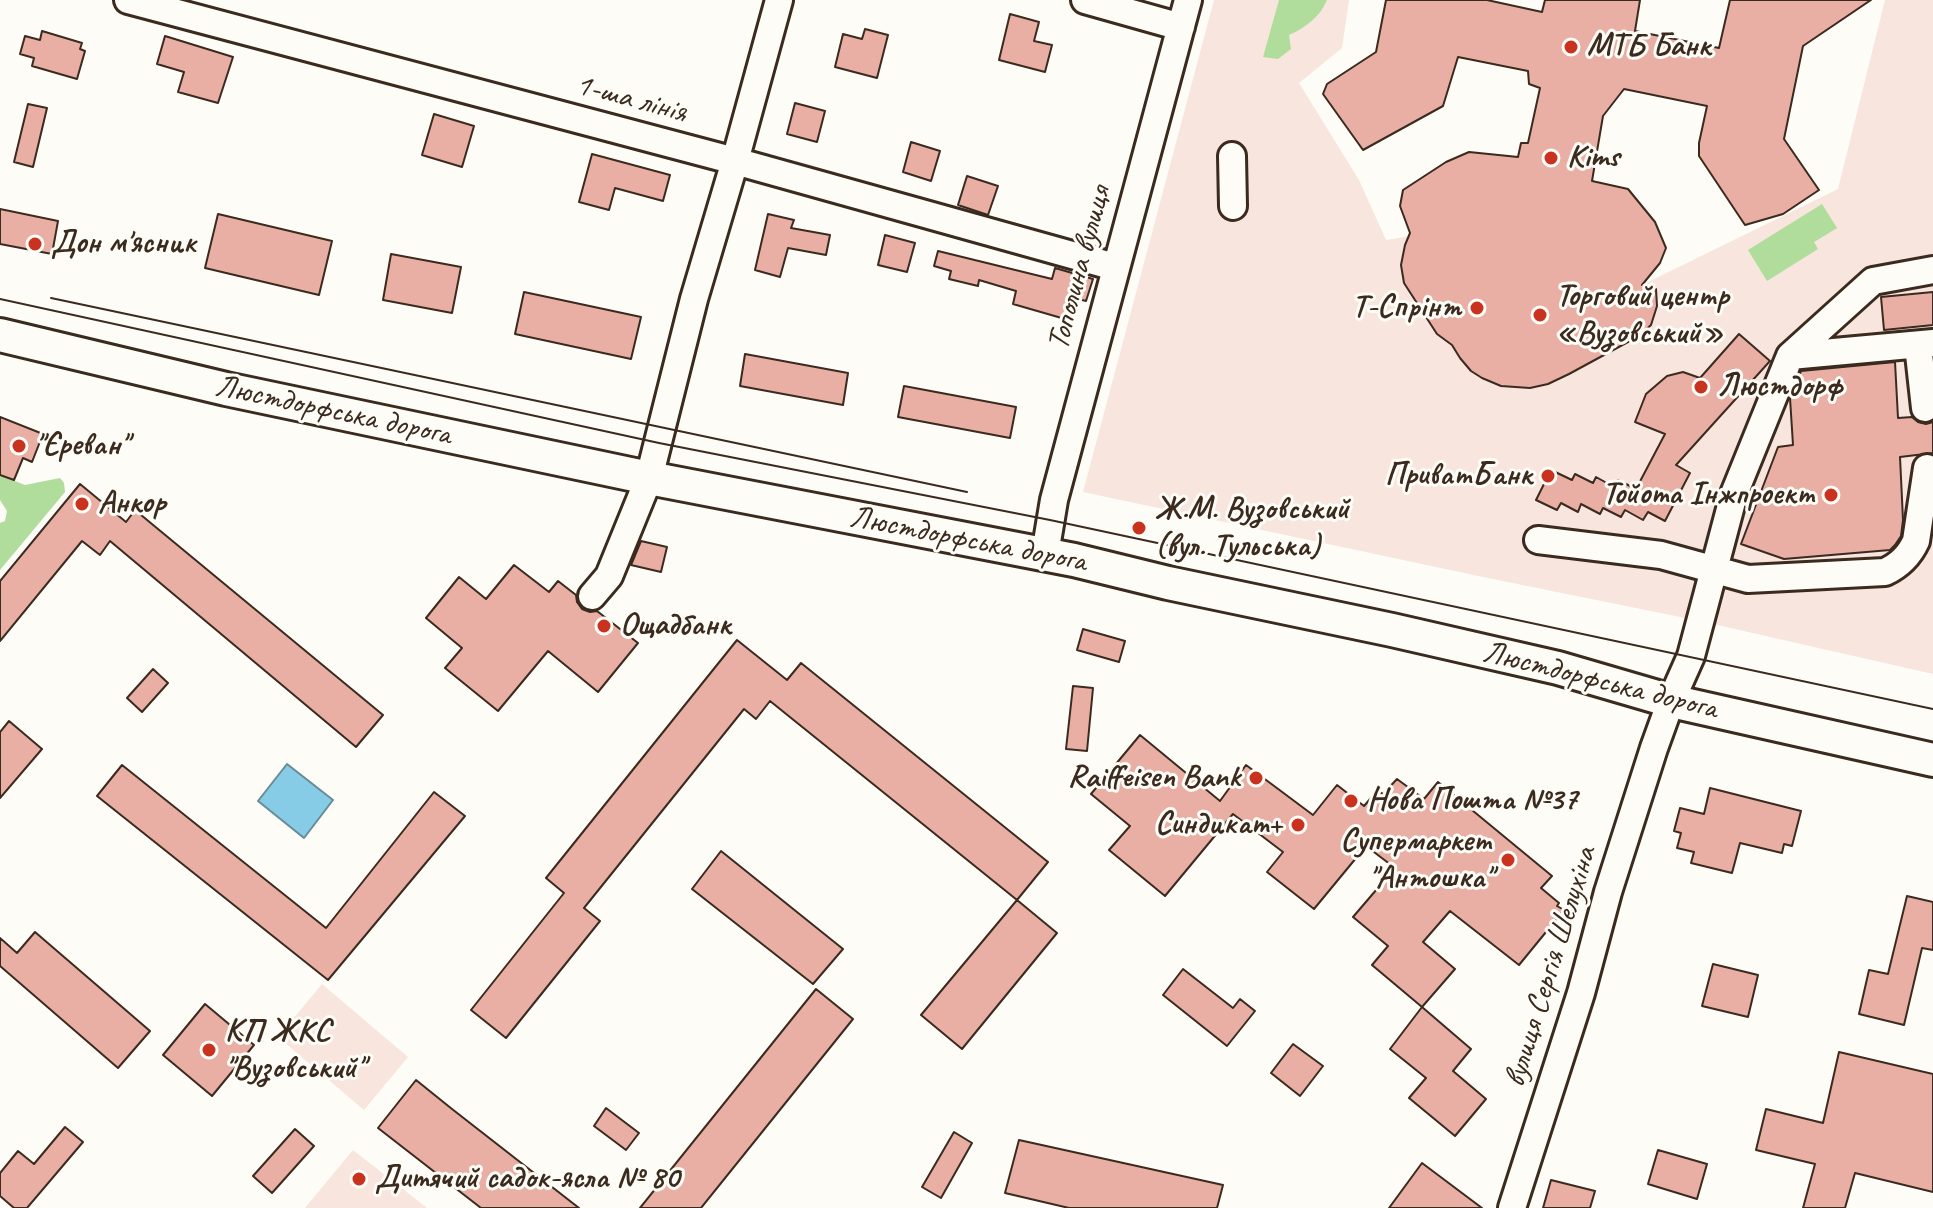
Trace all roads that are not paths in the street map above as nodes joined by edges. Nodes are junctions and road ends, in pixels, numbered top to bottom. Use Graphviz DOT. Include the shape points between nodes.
graph roads {
  1 [pos="128,0"];
  2 [pos="779,0"];
  3 [pos="1085,0"];
  4 [pos="1188,0"];
  5 [pos="1181,27"];
  6 [pos="1232,156"];
  7 [pos="735,161"];
  8 [pos="1233,206"];
  9 [pos="1115,267"];
  10 [pos="1933,270"];
  11 [pos="0,335"];
  12 [pos="1926,344"];
  13 [pos="1790,356"];
  14 [pos="1925,408"];
  15 [pos="1927,468"];
  16 [pos="649,478"];
  17 [pos="1538,540"];
  18 [pos="1045,554"];
  19 [pos="1714,569"];
  20 [pos="592,596"];
  21 [pos="1671,701"];
  22 [pos="1933,760"];
  23 [pos="1512,1208"];
  1 -- 7 [label="street, 1-ша лінія"];
  2 -- 7 [label="street"];
  3 -- 5 [label="street"];
  4 -- 5 [label="street, Тополина вулиця"];
  5 -- 9 [label="street, Тополина вулиця"];
  6 -- 8 [label="street"];
  7 -- 9 [label="street, 1-ша лінія"];
  7 -- 16 [label="street"];
  9 -- 18 [label="street, Тополина вулиця" via="1054,500"];
  10 -- 13 [label="street" via="1873,281"];
  11 -- 16 [label="main road, Люстдорфська дорога" via="226,389"];
  12 -- 13 [label="street"];
  12 -- 14 [label="street"];
  13 -- 19 [label="street, вулиця Сергія Шелухіна" via="1734,494"];
  15 -- 19 [label="street" via="1916,541 1899,565 1885,572 1748,579"];
  16 -- 18 [label="main road, Люстдорфська дорога"];
  16 -- 20 [label="street" via="609,576"];
  17 -- 19 [label="street" via="1661,555"];
  18 -- 21 [label="main road, Люстдорфська дорога" via="1558,668"];
  19 -- 21 [label="street, вулиця Сергія Шелухіна" via="1691,656"];
  21 -- 22 [label="main road, Люстдорфська дорога"];
  21 -- 23 [label="street, вулиця Сергія Шелухіна"];
}
